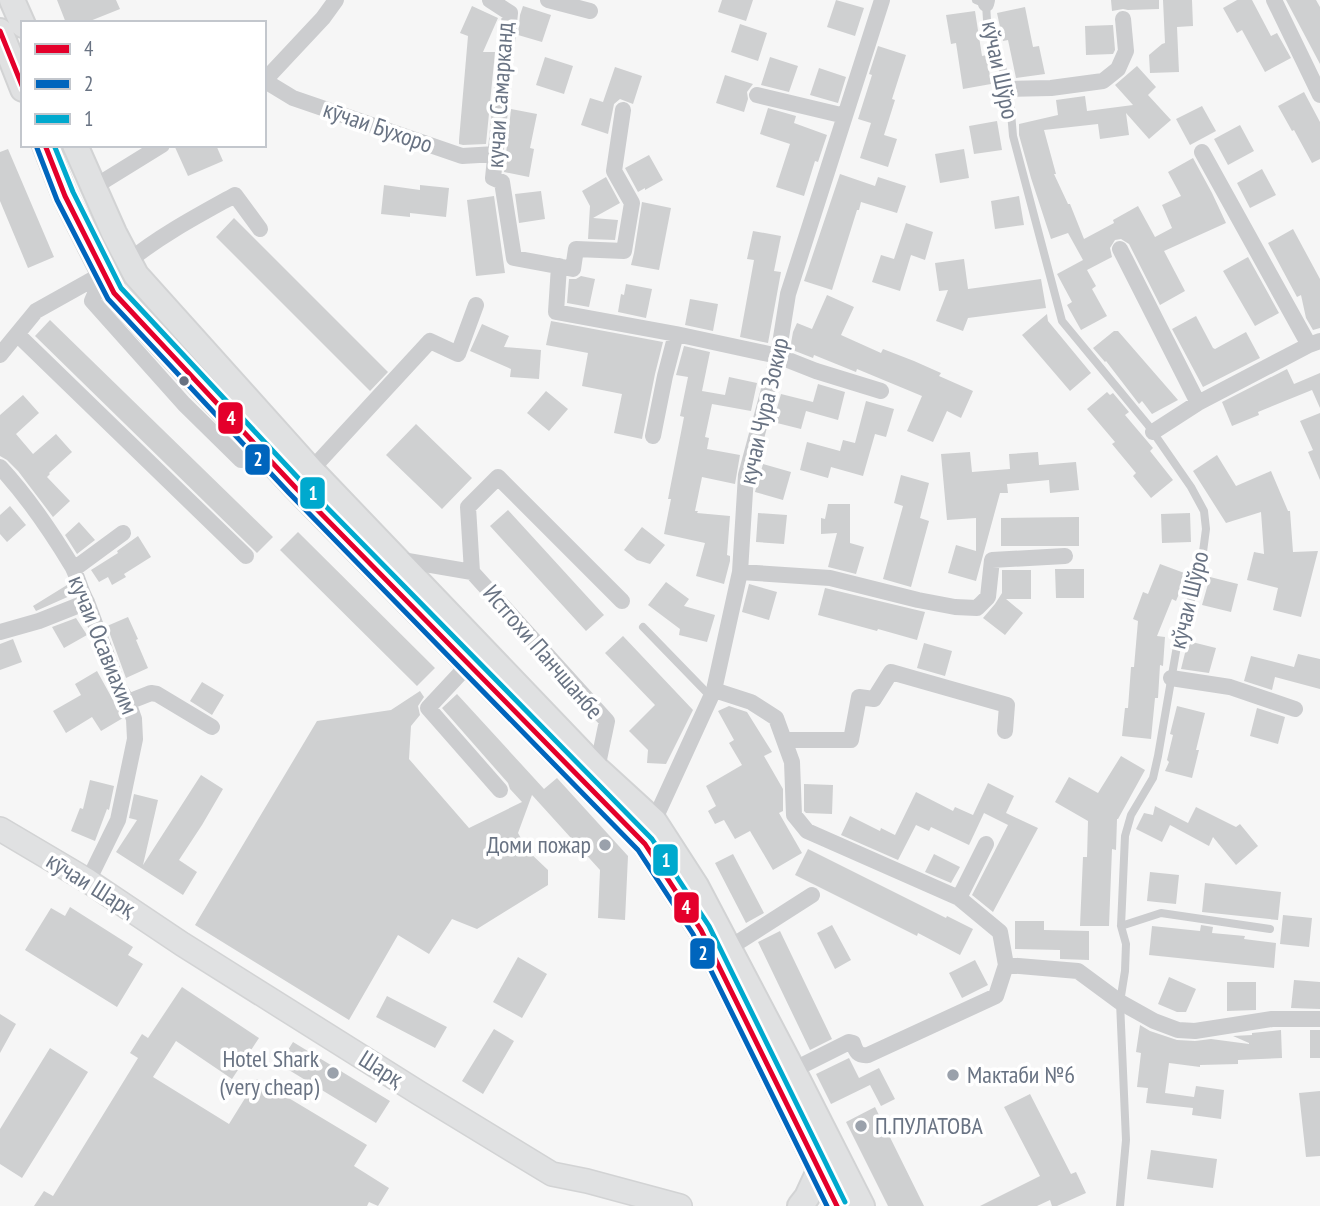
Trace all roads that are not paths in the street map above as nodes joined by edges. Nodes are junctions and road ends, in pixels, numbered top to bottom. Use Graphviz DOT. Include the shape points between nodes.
graph roads {
  1 [pos="12,0"];
  2 [pos="336,0"];
  3 [pos="490,0"];
  4 [pos="548,0"];
  5 [pos="882,0"];
  6 [pos="1273,0"];
  7 [pos="983,1"];
  8 [pos="512,6"];
  9 [pos="590,11"];
  10 [pos="1123,19"];
  11 [pos="21,21"];
  12 [pos="0,32"];
  13 [pos="266,80"];
  14 [pos="266,82"];
  15 [pos="21,84"];
  16 [pos="1009,89"];
  17 [pos="757,94"];
  18 [pos="1320,95"];
  19 [pos="623,110"];
  20 [pos="845,116"];
  21 [pos="46,147"];
  22 [pos="76,147"];
  23 [pos="159,147"];
  24 [pos="1202,152"];
  25 [pos="496,154"];
  26 [pos="94,187"];
  27 [pos="260,229"];
  28 [pos="1120,249"];
  29 [pos="127,257"];
  30 [pos="566,267"];
  31 [pos="103,270"];
  32 [pos="145,284"];
  33 [pos="118,297"];
  34 [pos="476,305"];
  35 [pos="17,334"];
  36 [pos="676,334"];
  37 [pos="1315,343"];
  38 [pos="0,355"];
  39 [pos="778,356"];
  40 [pos="881,391"];
  41 [pos="1198,402"];
  42 [pos="1153,432"];
  43 [pos="653,436"];
  44 [pos="267,458"];
  45 [pos="312,470"];
  46 [pos="1,471"];
  47 [pos="123,533"];
  48 [pos="246,556"];
  49 [pos="1065,556"];
  50 [pos="397,559"];
  51 [pos="74,569"];
  52 [pos="472,572"];
  53 [pos="740,572"];
  54 [pos="87,601"];
  55 [pos="622,601"];
  56 [pos="643,627"];
  57 [pos="0,632"];
  58 [pos="469,664"];
  59 [pos="1171,678"];
  60 [pos="713,694"];
  61 [pos="128,702"];
  62 [pos="1295,709"];
  63 [pos="212,727"];
  64 [pos="1005,731"];
  65 [pos="785,740"];
  66 [pos="597,769"];
  67 [pos="500,790"];
  68 [pos="654,821"];
  69 [pos="0,829"];
  70 [pos="986,844"];
  71 [pos="88,881"];
  72 [pos="812,895"];
  73 [pos="959,898"];
  74 [pos="1121,926"];
  75 [pos="1270,929"];
  76 [pos="181,944"];
  77 [pos="729,948"];
  78 [pos="1006,965"];
  79 [pos="1120,1002"];
  80 [pos="1320,1019"];
  81 [pos="793,1070"];
  82 [pos="819,1171"];
  83 [pos="680,1206"];
  84 [pos="800,1206"];
  85 [pos="836,1206"];
  86 [pos="862,1206"];
  87 [pos="1120,1206"];
  1 -- 11 [label="main road"];
  2 -- 13 [label="street, кӯчаи Бухоро"];
  3 -- 8 [label="street, кучаи Самарканд"];
  4 -- 9 [label="street"];
  5 -- 20 [label="street, кучаи Чура Зокир"];
  6 -- 18 [label="street"];
  7 -- 16 [label="lane, кўчаи Шўро"];
  8 -- 25 [label="street, кучаи Самарканд"];
  10 -- 16 [label="street" via="1126,51 1118,69 1103,82"];
  12 -- 15 [label="main road"];
  14 -- 25 [label="street, кӯчаи Бухоро" via="293,98 462,156"];
  16 -- 42 [label="lane, кўчаи Шўро" via="1013,136 1062,321"];
  17 -- 20 [label="street"];
  19 -- 30 [label="street" via="614,171 632,203 624,251 576,249"];
  20 -- 39 [label="street, кучаи Чура Зокир" via="788,294"];
  21 -- 31 [label="main road"];
  22 -- 26 [label="main road"];
  23 -- 26 [label="street"];
  24 -- 37 [label="street"];
  25 -- 30 [label="street, кучаи Самарканд" via="493,178 502,182 514,258"];
  26 -- 29 [label="main road"];
  27 -- 29 [label="street" via="235,195"];
  28 -- 41 [label="street"];
  29 -- 31 [label="main road" via="115,268"];
  29 -- 32 [label="main road"];
  30 -- 36 [label="street" via="556,312"];
  31 -- 33 [label="main road"];
  31 -- 35 [label="street" via="36,311"];
  31 -- 44 [label="street" via="92,301 241,460"];
  32 -- 33 [label="main road" via="132,284"];
  32 -- 45 [label="main road"];
  33 -- 44 [label="main road"];
  34 -- 45 [label="street" via="458,354 430,341"];
  35 -- 38 [label="street"];
  35 -- 48 [label="street"];
  36 -- 39 [label="street"];
  36 -- 43 [label="street"];
  37 -- 41 [label="street"];
  39 -- 40 [label="street"];
  39 -- 53 [label="street, кучаи Чура Зокир" via="746,475"];
  41 -- 42 [label="street"];
  42 -- 59 [label="lane, кўчаи Шўро" via="1191,486 1204,511 1206,529 1201,567"];
  44 -- 58 [label="main road"];
  45 -- 50 [label="main road"];
  46 -- 51 [label="street, кучаи Осавиахим"];
  47 -- 51 [label="street"];
  49 -- 53 [label="street" via="992,560 988,597 977,608 918,600 830,578"];
  50 -- 52 [label="street, Истгохи Панчшанбе"];
  50 -- 66 [label="main road"];
  51 -- 54 [label="street, кучаи Осавиахим"];
  52 -- 55 [label="street" via="468,507 498,477"];
  52 -- 66 [label="street, Истгохи Панчшанбе" via="607,721"];
  53 -- 60 [label="street, кучаи Чура Зокир"];
  54 -- 57 [label="street"];
  54 -- 61 [label="street, кучаи Осавиахим"];
  56 -- 60 [label="lane"];
  58 -- 67 [label="street" via="428,708"];
  58 -- 82 [label="main road" via="645,844 701,930"];
  59 -- 62 [label="street" via="1230,687"];
  59 -- 74 [label="lane, кўчаи Шўро" via="1153,778 1131,815 1125,836"];
  60 -- 65 [label="street" via="751,702 776,718"];
  60 -- 68 [label="street, кучаи Чура Зокир"];
  61 -- 63 [label="street" via="157,694"];
  61 -- 71 [label="street, кучаи Осавиахим" via="135,739 118,820"];
  64 -- 65 [label="street" via="1007,705 891,672 874,699 859,698 851,740"];
  65 -- 73 [label="street" via="792,762 794,815 807,831"];
  66 -- 68 [label="main road"];
  68 -- 77 [label="main road"];
  69 -- 71 [label="main road, кӯчаи Шарқ"];
  70 -- 73 [label="street"];
  71 -- 76 [label="main road, кӯчаи Шарқ"];
  72 -- 77 [label="street"];
  73 -- 78 [label="street" via="1000,932"];
  74 -- 75 [label="lane" via="1161,913"];
  74 -- 79 [label="lane, кўчаи Шўро" via="1126,944"];
  76 -- 83 [label="main road, Шарқ" via="552,1174"];
  77 -- 81 [label="main road"];
  78 -- 79 [label="street" via="1079,971"];
  78 -- 81 [label="street" via="996,996 868,1055 856,1053 849,1042"];
  79 -- 80 [label="street" via="1178,1030 1272,1019"];
  79 -- 87 [label="lane, кўчаи Шўро" via="1126,1140"];
  81 -- 86 [label="main road"];
  82 -- 84 [label="main road"];
  82 -- 85 [label="main road"];
}
